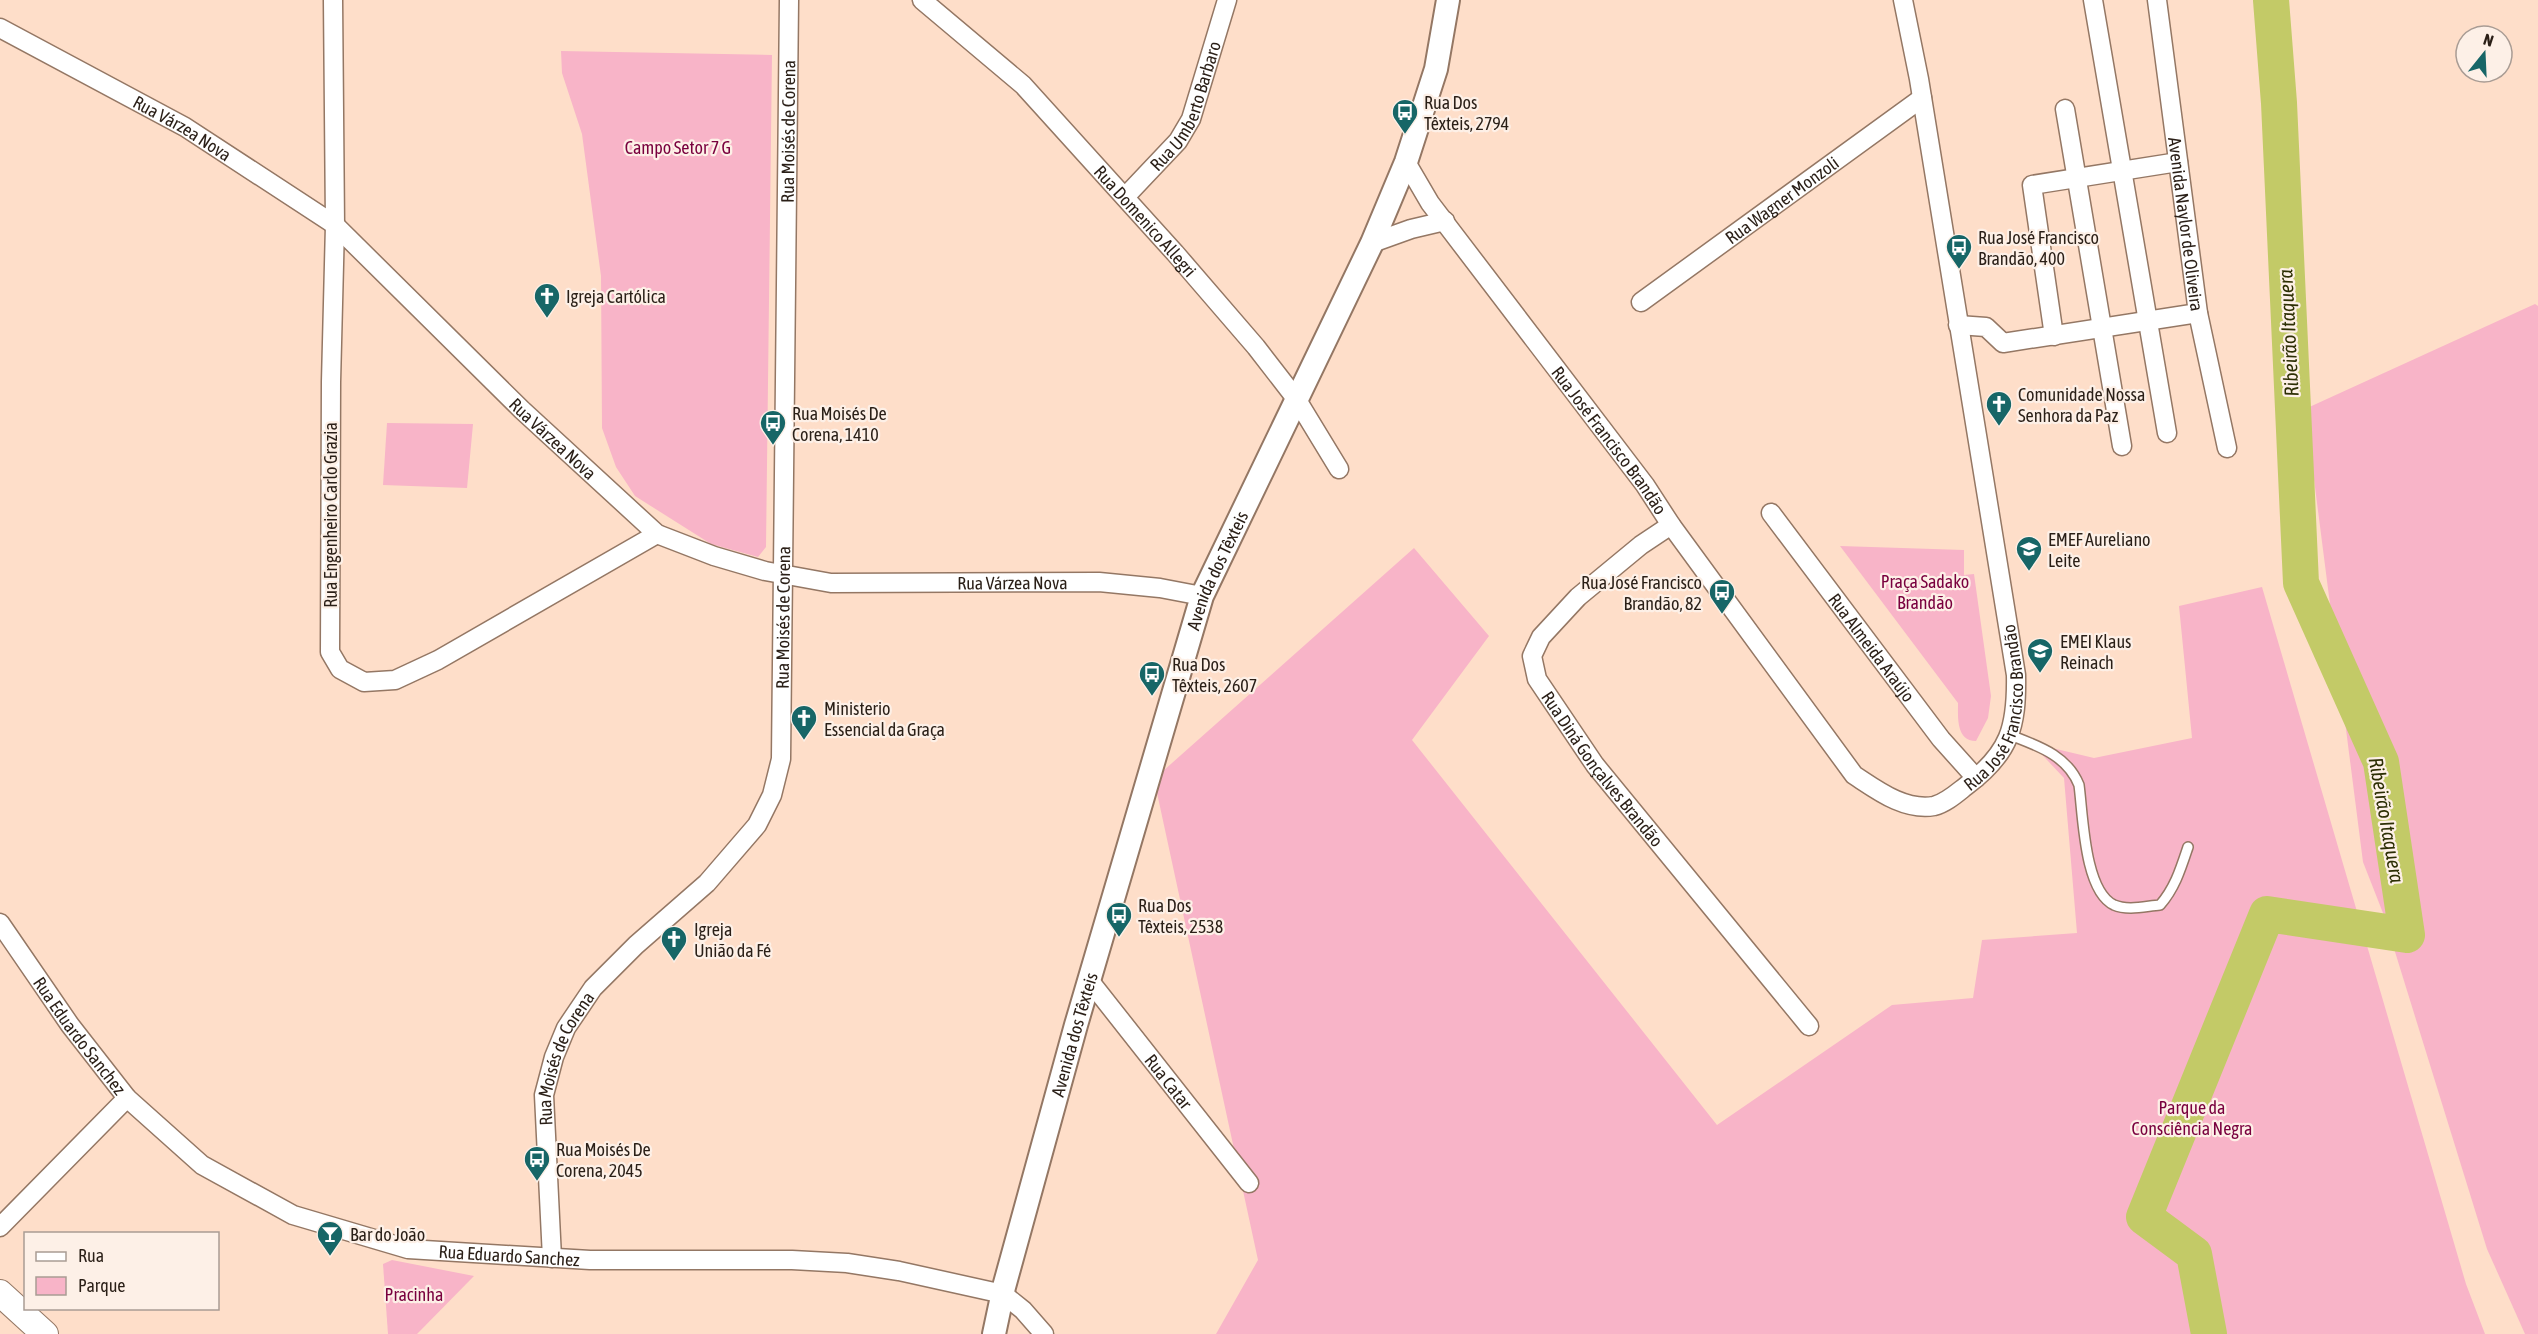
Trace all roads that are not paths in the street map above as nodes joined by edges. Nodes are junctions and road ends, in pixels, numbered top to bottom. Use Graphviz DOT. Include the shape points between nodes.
graph roads {
  1 [pos="333,0"];
  2 [pos="789,0"];
  3 [pos="922,0"];
  4 [pos="1227,0"];
  5 [pos="1448,0"];
  6 [pos="1903,0"];
  7 [pos="2093,0"];
  8 [pos="2157,0"];
  9 [pos="0,28"];
  10 [pos="1922,98"];
  11 [pos="2066,109"];
  12 [pos="1406,162"];
  13 [pos="2178,162"];
  14 [pos="2122,171"];
  15 [pos="2077,178"];
  16 [pos="1125,197"];
  17 [pos="1445,221"];
  18 [pos="335,225"];
  19 [pos="1372,243"];
  20 [pos="1641,302"];
  21 [pos="2198,313"];
  22 [pos="2148,321"];
  23 [pos="1958,326"];
  24 [pos="2102,328"];
  25 [pos="2054,336"];
  26 [pos="1297,400"];
  27 [pos="2167,432"];
  28 [pos="2122,446"];
  29 [pos="2227,448"];
  30 [pos="1339,469"];
  31 [pos="1771,513"];
  32 [pos="1671,525"];
  33 [pos="657,534"];
  34 [pos="784,576"];
  35 [pos="1202,596"];
  36 [pos="2010,735"];
  37 [pos="1976,778"];
  38 [pos="2187,847"];
  39 [pos="0,923"];
  40 [pos="1089,980"];
  41 [pos="1809,1026"];
  42 [pos="127,1098"];
  43 [pos="1249,1183"];
  44 [pos="0,1227"];
  45 [pos="552,1258"];
  46 [pos="0,1293"];
  47 [pos="1003,1294"];
  48 [pos="45,1334"];
  49 [pos="994,1334"];
  50 [pos="1044,1334"];
  1 -- 18 [label="street, Rua Engenheiro Carlo Grazia"];
  2 -- 34 [label="street, Rua Moisés de Corena"];
  3 -- 16 [label="street, Rua Domenico Allegri" via="1023,85"];
  4 -- 16 [label="street, Rua Umberto Barbaro" via="1191,119 1178,141"];
  5 -- 12 [label="street, Avenida dos Têxteis" via="1436,69"];
  6 -- 10 [label="street, Rua José Francisco Brandão"];
  7 -- 14 [label="street"];
  8 -- 13 [label="street, Avenida Naylor de Oliveira"];
  9 -- 18 [label="street, Rua Várzea Nova" via="185,127"];
  10 -- 20 [label="street, Rua Wagner Monzoli"];
  10 -- 23 [label="street, Rua José Francisco Brandão"];
  11 -- 15 [label="street"];
  12 -- 17 [label="street, Rua José Francisco Brandão" via="1421,191"];
  12 -- 19 [label="street, Avenida dos Têxteis"];
  13 -- 14 [label="street"];
  13 -- 21 [label="street, Avenida Naylor de Oliveira"];
  14 -- 15 [label="street"];
  14 -- 22 [label="street"];
  15 -- 24 [label="street"];
  15 -- 25 [label="street" via="2032,185"];
  16 -- 26 [label="street, Rua Domenico Allegri" via="1257,347"];
  17 -- 19 [label="street"];
  17 -- 32 [label="street, Rua José Francisco Brandão"];
  18 -- 33 [label="street, Rua Várzea Nova" via="522,410"];
  18 -- 33 [label="street, Rua Engenheiro Carlo Grazia" via="330,652 340,669 364,682 395,680 438,660"];
  19 -- 26 [label="street, Avenida dos Têxteis"];
  21 -- 22 [label="street"];
  21 -- 29 [label="street, Avenida Naylor de Oliveira"];
  22 -- 24 [label="street"];
  22 -- 27 [label="street"];
  23 -- 25 [label="street" via="1986,327 2003,343"];
  23 -- 36 [label="street, Rua José Francisco Brandão" via="2016,675 2017,709"];
  24 -- 25 [label="street"];
  24 -- 28 [label="street"];
  26 -- 30 [label="street, Rua Domenico Allegri"];
  26 -- 35 [label="street, Avenida dos Têxteis"];
  31 -- 37 [label="street, Rua Almeida Araújo" via="1941,739"];
  32 -- 37 [label="street, Rua José Francisco Brandão" via="1854,775 1886,796 1909,804 1935,806"];
  32 -- 41 [label="street, Rua Diná Gonçalves Brandão" via="1641,544 1578,597 1541,637 1532,656 1537,679 1595,765"];
  33 -- 34 [label="street, Rua Várzea Nova"];
  34 -- 35 [label="street, Rua Várzea Nova" via="831,584 1099,582"];
  34 -- 45 [label="street, Rua Moisés de Corena" via="781,759 772,795 757,825 707,883 593,988 566,1028 554,1057 544,1095"];
  35 -- 40 [label="street, Avenida dos Têxteis"];
  36 -- 37 [label="street, Rua José Francisco Brandão" via="1996,758"];
  36 -- 38 [label="lane" via="2062,759 2074,771 2092,875 2103,897 2114,905 2160,905 2178,877"];
  39 -- 42 [label="street, Rua Eduardo Sanchez" via="70,1025"];
  40 -- 43 [label="street, Rua Catar"];
  40 -- 47 [label="street, Avenida dos Têxteis"];
  42 -- 44 [label="street"];
  42 -- 45 [label="street, Rua Eduardo Sanchez" via="201,1165 293,1215 408,1249"];
  45 -- 47 [label="street, Rua Eduardo Sanchez" via="847,1263"];
  46 -- 48 [label="main road"];
  47 -- 49 [label="street, Avenida dos Têxteis"];
  47 -- 50 [label="street"];
}
